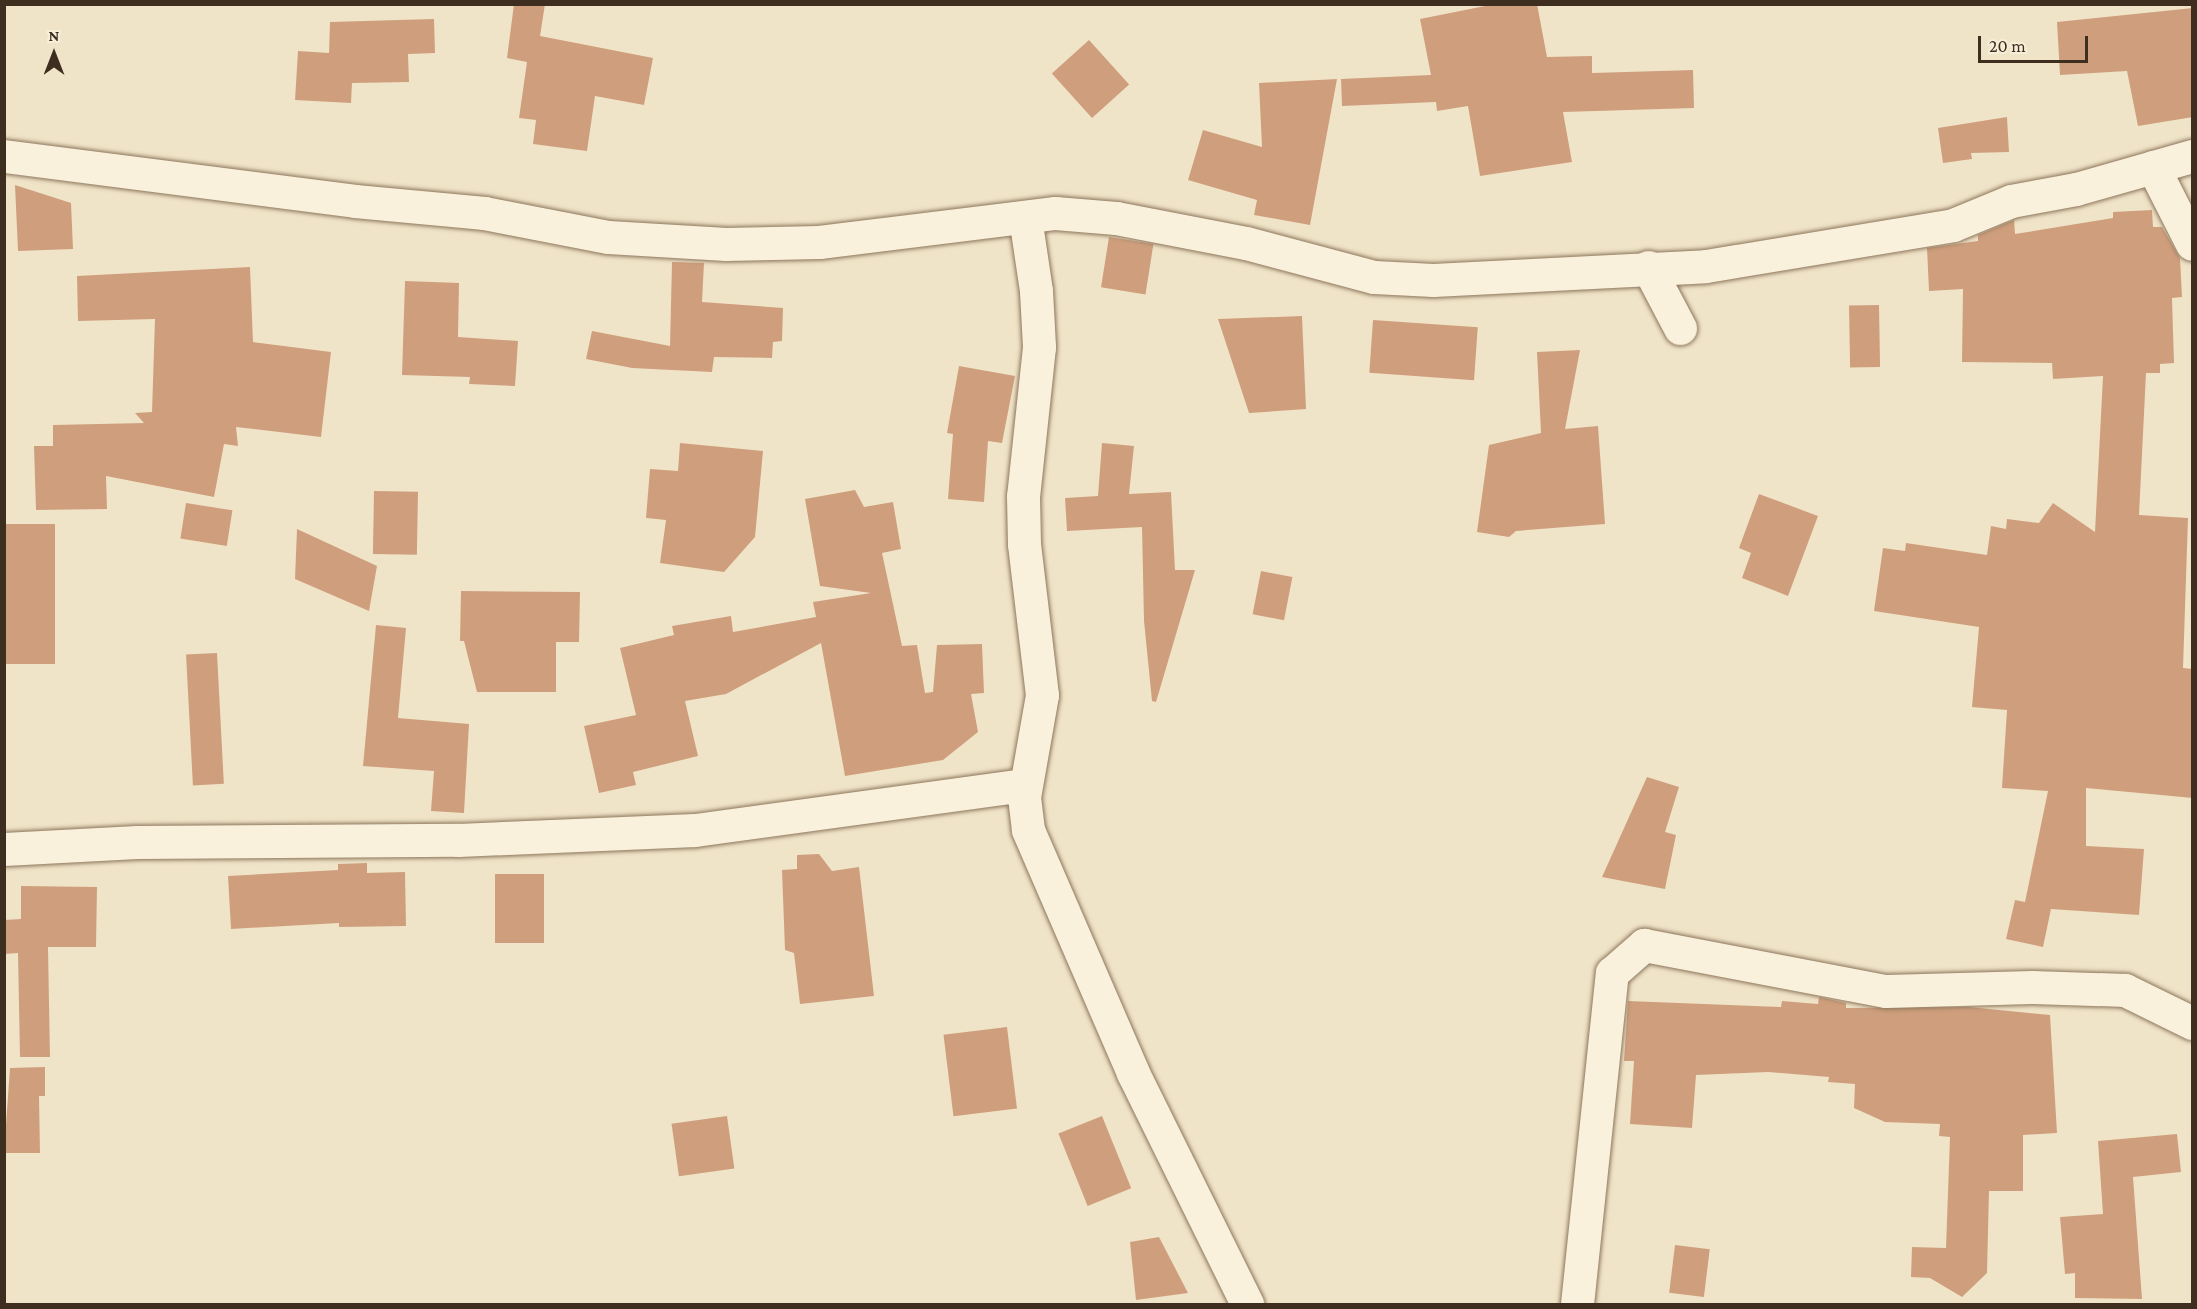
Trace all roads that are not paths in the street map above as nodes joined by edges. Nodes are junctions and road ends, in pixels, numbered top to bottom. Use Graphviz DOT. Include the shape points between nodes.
graph roads {
  1 [pos="4,156"];
  2 [pos="2193,156"];
  3 [pos="2154,167"];
  4 [pos="1025,217"];
  5 [pos="2193,244"];
  6 [pos="1648,267"];
  7 [pos="1680,328"];
  8 [pos="1025,785"];
  9 [pos="4,849"];
  10 [pos="2193,1023"];
  11 [pos="1247,1305"];
  12 [pos="1577,1305"];
  1 -- 4 [label="street" via="355,201 484,213 608,237 726,244 819,242"];
  2 -- 3 [label="street"];
  3 -- 5 [label="street"];
  3 -- 6 [label="street" via="2011,201 1953,225 1706,266"];
  4 -- 6 [label="street" via="1055,213 1116,218 1246,243 1374,277 1433,280"];
  4 -- 8 [label="street" via="1036,291 1039,347 1023,496 1024,544 1042,695"];
  6 -- 7 [label="street"];
  8 -- 9 [label="street" via="694,830 458,840 159,842"];
  8 -- 11 [label="street" via="1028,830 1074,942 1170,1154"];
  10 -- 12 [label="street" via="2125,990 2032,987 1886,991 1644,945 1612,973"];
}
